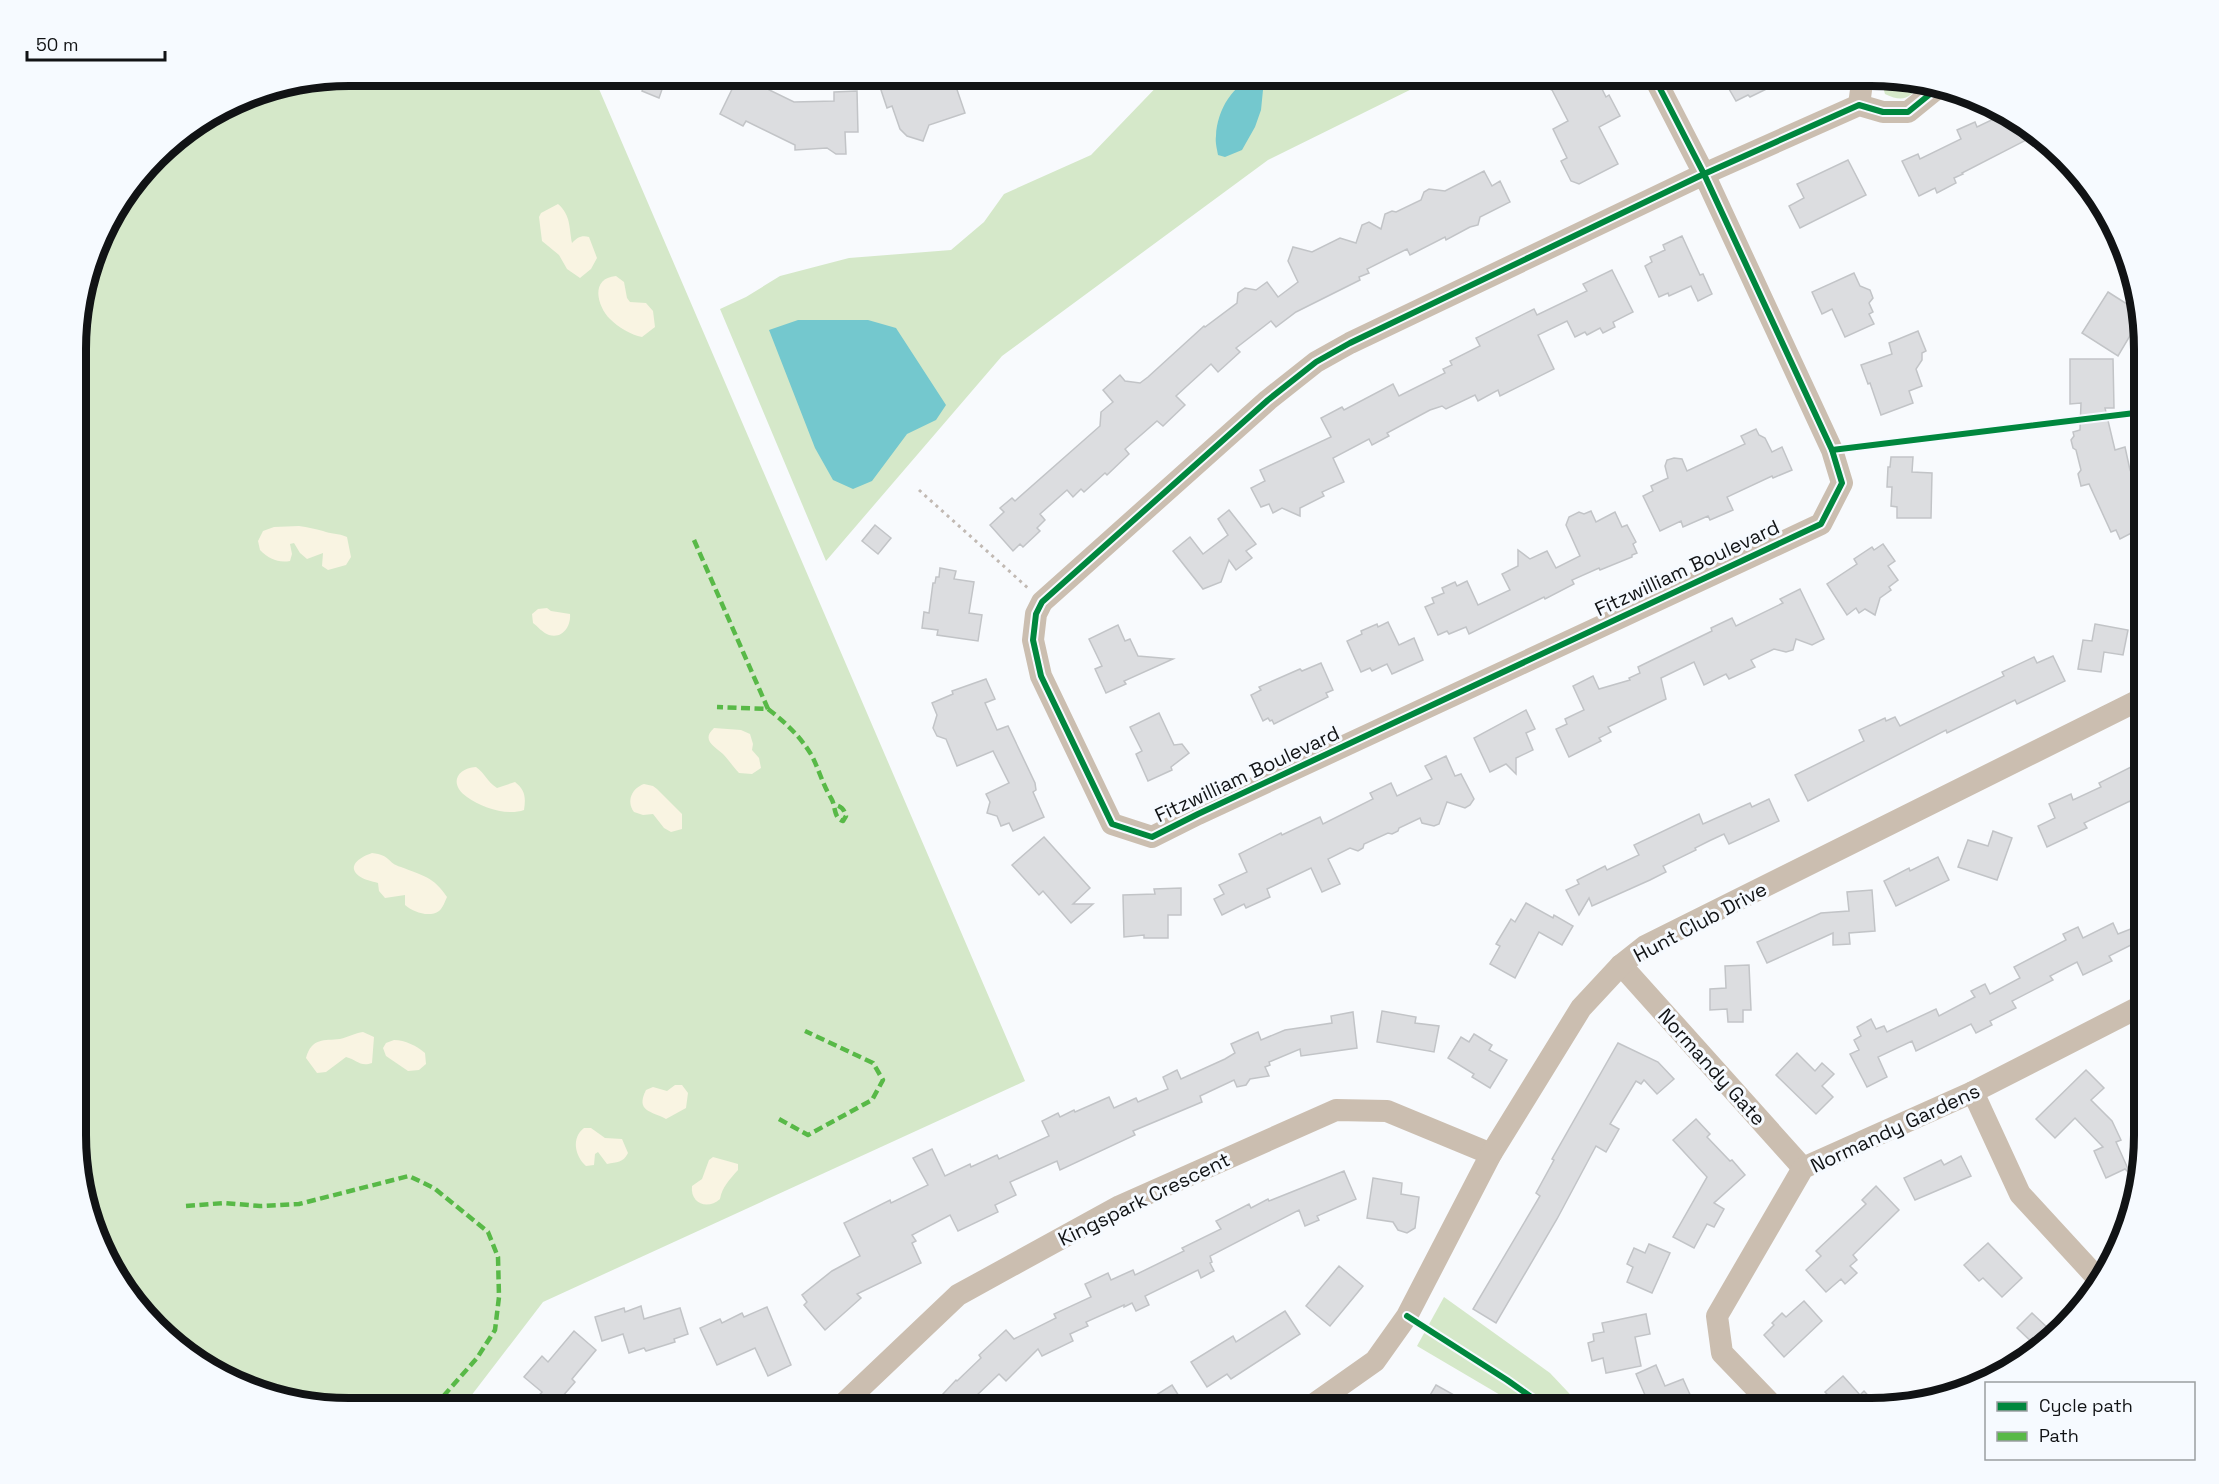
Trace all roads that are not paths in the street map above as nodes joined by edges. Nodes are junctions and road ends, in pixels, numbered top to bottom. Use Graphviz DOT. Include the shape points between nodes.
graph roads {
  1 [pos="1659,86"];
  2 [pos="1862,86"];
  3 [pos="1932,93"];
  4 [pos="1859,105"];
  5 [pos="1704,174"];
  6 [pos="2134,703"];
  7 [pos="1621,965"];
  8 [pos="2134,1010"];
  9 [pos="1973,1092"];
  10 [pos="1491,1154"];
  11 [pos="1803,1168"];
  12 [pos="2094,1274"];
  13 [pos="850,1398"];
  14 [pos="1323,1398"];
  15 [pos="1765,1398"];
  1 -- 5 [label="street, Fitzwilliam Boulevard"];
  2 -- 4 [label="street"];
  3 -- 4 [label="street" via="1908,112 1883,112"];
  4 -- 5 [label="street"];
  5 -- 5 [label="street, Fitzwilliam Boulevard" via="1316,362 1269,399 1042,602 1036,614 1033,640 1041,676 1112,824 1152,837 1821,524 1842,483 1832,450"];
  6 -- 7 [label="street, Hunt Club Drive" via="1645,946"];
  7 -- 10 [label="street, Hunt Club Drive" via="1581,1008"];
  7 -- 11 [label="street, Normandy Gate"];
  8 -- 9 [label="street, Normandy Gardens"];
  9 -- 11 [label="street, Normandy Gardens"];
  9 -- 12 [label="street" via="2020,1194"];
  10 -- 13 [label="street, Kingspark Crescent" via="1387,1111 1336,1110 1120,1206 958,1295"];
  10 -- 14 [label="street, Hunt Club Drive" via="1407,1316 1375,1361"];
  11 -- 15 [label="street, Normandy Gardens" via="1717,1316 1722,1353"];
}
